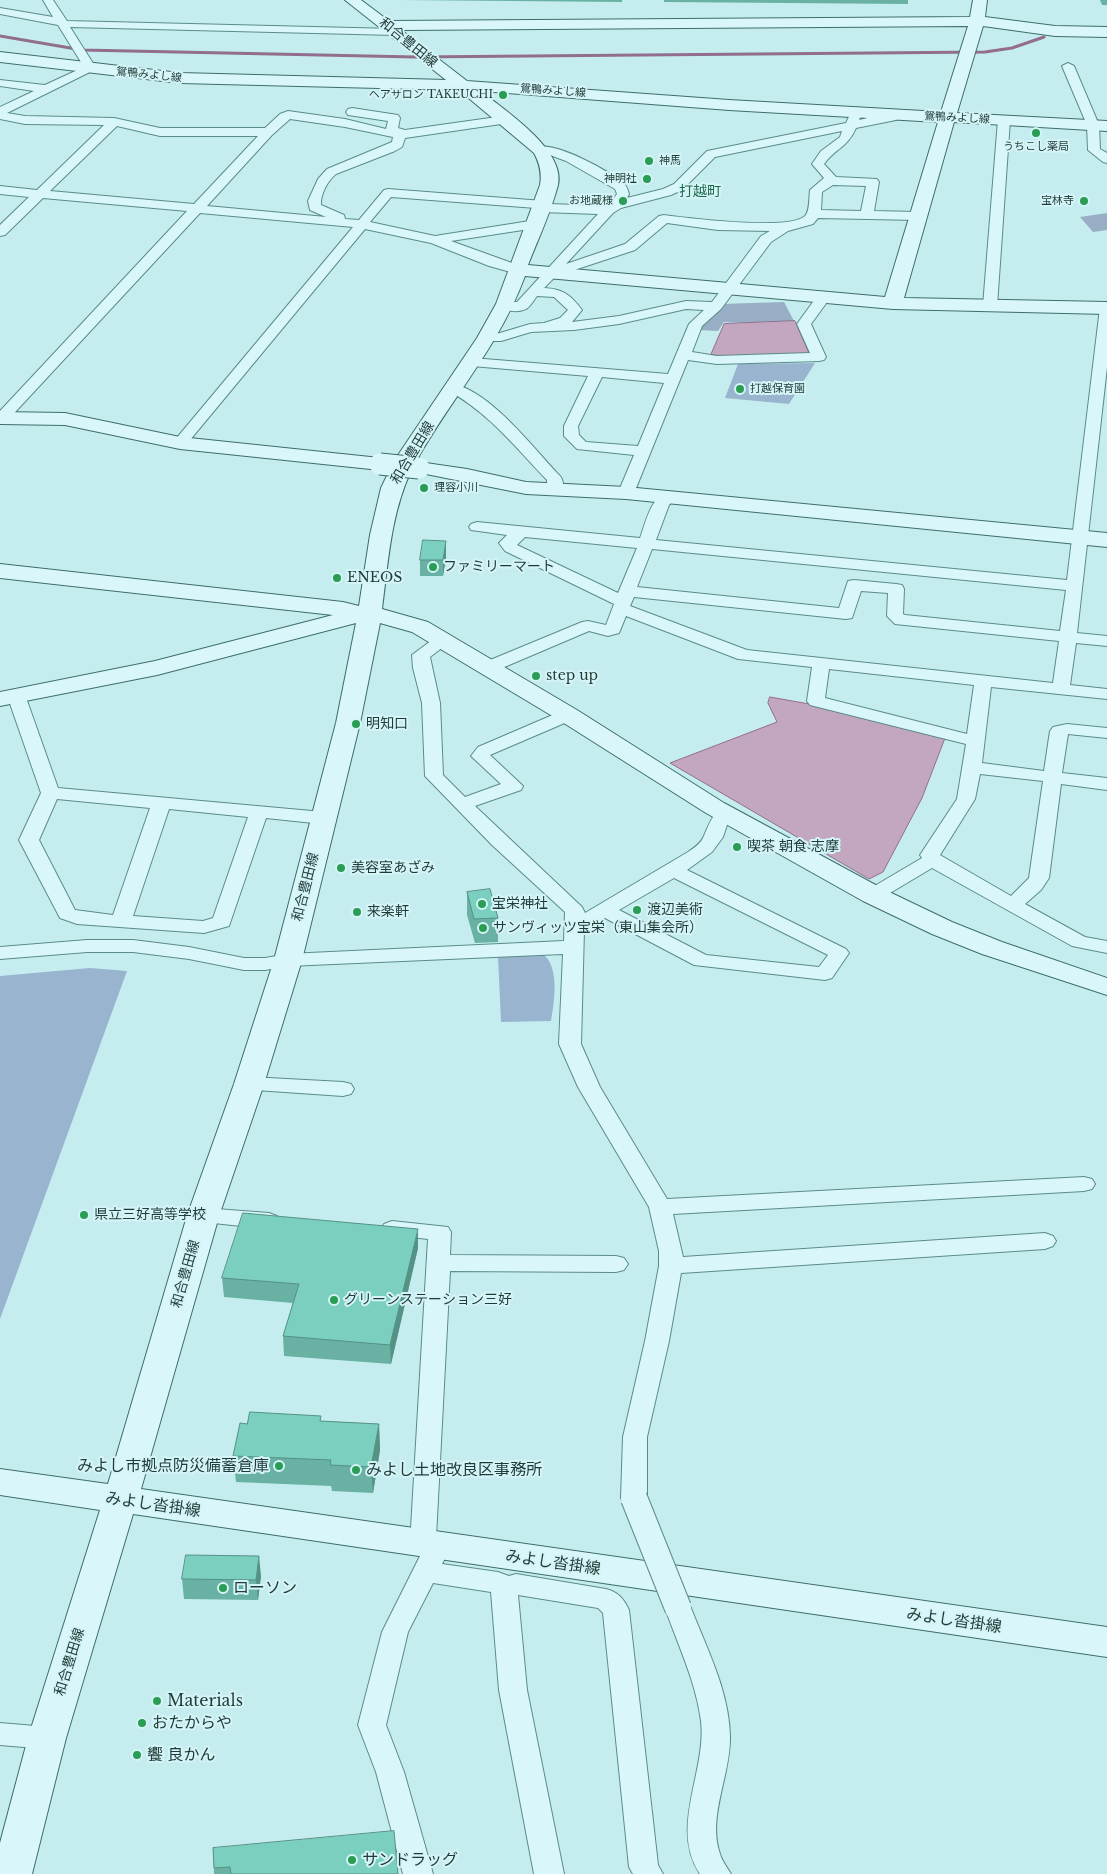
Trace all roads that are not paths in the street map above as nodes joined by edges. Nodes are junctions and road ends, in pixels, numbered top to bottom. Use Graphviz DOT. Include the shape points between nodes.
graph roads {
  1 [pos="48,0"];
  2 [pos="352,0"];
  3 [pos="980,0"];
  4 [pos="0,12"];
  5 [pos="977,21"];
  6 [pos="62,23"];
  7 [pos="391,29"];
  8 [pos="1107,32"];
  9 [pos="0,57"];
  10 [pos="1068,66"];
  11 [pos="90,68"];
  12 [pos="0,84"];
  13 [pos="462,85"];
  14 [pos="47,89"];
  15 [pos="352,112"];
  16 [pos="0,114"];
  17 [pos="947,117"];
  18 [pos="853,119"];
  19 [pos="504,120"];
  20 [pos="1004,120"];
  21 [pos="114,122"];
  22 [pos="1100,126"];
  23 [pos="268,132"];
  24 [pos="402,135"];
  25 [pos="544,157"];
  26 [pos="1107,159"];
  27 [pos="829,181"];
  28 [pos="678,187"];
  29 [pos="0,190"];
  30 [pos="41,193"];
  31 [pos="619,204"];
  32 [pos="195,209"];
  33 [pos="675,210"];
  34 [pos="540,212"];
  35 [pos="814,214"];
  36 [pos="867,215"];
  37 [pos="916,216"];
  38 [pos="360,224"];
  39 [pos="783,228"];
  40 [pos="0,232"];
  41 [pos="435,240"];
  42 [pos="518,270"];
  43 [pos="555,272"];
  44 [pos="729,288"];
  45 [pos="535,292"];
  46 [pos="824,298"];
  47 [pos="893,303"];
  48 [pos="504,306"];
  49 [pos="716,306"];
  50 [pos="990,306"];
  51 [pos="1107,308"];
  52 [pos="544,327"];
  53 [pos="487,338"];
  54 [pos="684,355"];
  55 [pos="472,362"];
  56 [pos="597,373"];
  57 [pos="673,379"];
  58 [pos="454,388"];
  59 [pos="1,419"];
  60 [pos="180,443"];
  61 [pos="644,451"];
  62 [pos="555,491"];
  63 [pos="626,493"];
  64 [pos="668,497"];
  65 [pos="477,527"];
  66 [pos="522,531"];
  67 [pos="1079,538"];
  68 [pos="1107,540"];
  69 [pos="646,543"];
  70 [pos="859,564"];
  71 [pos="0,571"];
  72 [pos="854,585"];
  73 [pos="1075,586"];
  74 [pos="624,600"];
  75 [pos="369,615"];
  76 [pos="1069,637"];
  77 [pos="1107,640"];
  78 [pos="442,642"];
  79 [pos="822,664"];
  80 [pos="490,667"];
  81 [pos="983,681"];
  82 [pos="1061,689"];
  83 [pos="1107,694"];
  84 [pos="8,697"];
  85 [pos="568,715"];
  86 [pos="1107,733"];
  87 [pos="975,741"];
  88 [pos="972,767"];
  89 [pos="1053,777"];
  90 [pos="1107,784"];
  91 [pos="50,793"];
  92 [pos="161,804"];
  93 [pos="464,804"];
  94 [pos="259,812"];
  95 [pos="726,814"];
  96 [pos="322,818"];
  97 [pos="932,860"];
  98 [pos="673,870"];
  99 [pos="873,895"];
  100 [pos="1014,904"];
  101 [pos="603,909"];
  102 [pos="121,921"];
  103 [pos="575,927"];
  104 [pos="1107,947"];
  105 [pos="575,948"];
  106 [pos="0,953"];
  107 [pos="288,960"];
  108 [pos="1107,987"];
  109 [pos="249,1084"];
  110 [pos="343,1089"];
  111 [pos="1084,1184"];
  112 [pos="660,1207"];
  113 [pos="203,1216"];
  114 [pos="295,1222"];
  115 [pos="372,1228"];
  116 [pos="1045,1241"];
  117 [pos="439,1263"];
  118 [pos="616,1264"];
  119 [pos="671,1266"];
  120 [pos="0,1482"];
  121 [pos="119,1500"];
  122 [pos="429,1554"];
  123 [pos="504,1588"];
  124 [pos="1107,1642"];
  125 [pos="0,1734"];
  126 [pos="47,1738"];
  127 [pos="12,1874"];
  128 [pos="418,1874"];
  129 [pos="549,1874"];
  130 [pos="648,1874"];
  131 [pos="716,1874"];
  1 -- 6 [label="street"];
  2 -- 7 [label="street, 和合豊田線"];
  3 -- 5 [label="street"];
  4 -- 6 [label="street"];
  5 -- 7 [label="street"];
  5 -- 8 [label="street"];
  5 -- 17 [label="street"];
  6 -- 7 [label="street"];
  6 -- 11 [label="street"];
  7 -- 13 [label="street, 和合豊田線"];
  9 -- 11 [label="street, 鴛鴨みよし線"];
  10 -- 22 [label="street"];
  11 -- 13 [label="street, 鴛鴨みよし線" via="208,80"];
  11 -- 14 [label="street"];
  12 -- 14 [label="street"];
  13 -- 18 [label="street, 鴛鴨みよし線"];
  13 -- 19 [label="street, 和合豊田線"];
  14 -- 16 [label="street"];
  15 -- 24 [label="street" via="394,118 392,130"];
  16 -- 21 [label="street" via="25,120"];
  17 -- 18 [label="street, 鴛鴨みよし線" via="897,114"];
  17 -- 20 [label="street, 鴛鴨みよし線"];
  17 -- 37 [label="street"];
  18 -- 27 [label="street" via="845,139 824,154 818,164"];
  18 -- 28 [label="street" via="712,154"];
  19 -- 24 [label="street"];
  19 -- 25 [label="street, 和合豊田線"];
  20 -- 22 [label="street, 鴛鴨みよし線"];
  20 -- 50 [label="street"];
  21 -- 23 [label="street" via="160,132"];
  21 -- 30 [label="street"];
  22 -- 26 [label="street" via="1094,150"];
  23 -- 24 [label="street" via="288,115"];
  23 -- 32 [label="street"];
  24 -- 38 [label="street" via="391,150 327,175 314,202 315,207 329,215"];
  25 -- 31 [label="street" via="551,150 620,187 623,194"];
  25 -- 34 [label="street, 和合豊田線" via="551,173"];
  27 -- 35 [label="street" via="816,190"];
  27 -- 36 [label="street" via="872,182"];
  28 -- 31 [label="street"];
  28 -- 33 [label="street" via="683,190"];
  29 -- 30 [label="street"];
  30 -- 32 [label="street"];
  30 -- 40 [label="street"];
  31 -- 34 [label="street"];
  31 -- 43 [label="street"];
  32 -- 38 [label="street"];
  32 -- 59 [label="street"];
  33 -- 39 [label="street" via="683,222"];
  33 -- 43 [label="street" via="630,247"];
  34 -- 38 [label="street" via="388,193"];
  34 -- 41 [label="street"];
  34 -- 42 [label="street, 和合豊田線"];
  35 -- 36 [label="street"];
  35 -- 39 [label="street" via="808,220"];
  36 -- 37 [label="street"];
  37 -- 47 [label="street"];
  38 -- 41 [label="street"];
  38 -- 60 [label="street"];
  39 -- 44 [label="street" via="761,244"];
  41 -- 42 [label="street"];
  42 -- 43 [label="street"];
  42 -- 48 [label="street, 和合豊田線"];
  43 -- 44 [label="street"];
  43 -- 45 [label="street"];
  44 -- 46 [label="street"];
  44 -- 49 [label="street"];
  45 -- 48 [label="street" via="521,306"];
  45 -- 52 [label="street" via="561,294 575,310 565,321"];
  46 -- 47 [label="street"];
  46 -- 54 [label="street" via="804,324 820,357 717,360"];
  47 -- 50 [label="street"];
  48 -- 53 [label="street, 和合豊田線"];
  49 -- 52 [label="street" via="686,305 619,320"];
  49 -- 54 [label="street" via="696,324"];
  50 -- 51 [label="street"];
  51 -- 67 [label="street"];
  52 -- 53 [label="street"];
  53 -- 55 [label="street, 和合豊田線"];
  54 -- 57 [label="street"];
  55 -- 56 [label="street"];
  55 -- 58 [label="street, 和合豊田線"];
  56 -- 57 [label="street"];
  56 -- 61 [label="street" via="571,426 572,436 582,446"];
  57 -- 61 [label="street"];
  58 -- 62 [label="street" via="504,425 555,479"];
  58 -- 75 [label="street, 和合豊田線" via="405,461 392,488 380,535"];
  59 -- 60 [label="street" via="65,419"];
  60 -- 62 [label="street, bridge" via="419,468"];
  61 -- 63 [label="street"];
  62 -- 63 [label="street"];
  63 -- 64 [label="street"];
  64 -- 67 [label="street"];
  64 -- 69 [label="street" via="662,503"];
  65 -- 66 [label="street"];
  66 -- 69 [label="street"];
  66 -- 74 [label="street" via="507,543 511,548"];
  67 -- 68 [label="street"];
  67 -- 73 [label="street"];
  69 -- 70 [label="street"];
  69 -- 74 [label="street"];
  70 -- 72 [label="street"];
  70 -- 73 [label="street"];
  71 -- 75 [label="street" via="343,609"];
  72 -- 74 [label="street" via="846,614"];
  72 -- 76 [label="street" via="896,590 895,616 901,620"];
  73 -- 76 [label="street"];
  74 -- 79 [label="street" via="744,656"];
  74 -- 80 [label="street" via="608,632 588,626"];
  75 -- 78 [label="street" via="420,627"];
  75 -- 84 [label="street" via="344,618 132,674"];
  75 -- 96 [label="street, 和合豊田線" via="348,723"];
  76 -- 77 [label="street"];
  76 -- 82 [label="street"];
  78 -- 80 [label="street"];
  78 -- 93 [label="street" via="421,655 431,703 432,765 434,776"];
  79 -- 81 [label="street"];
  79 -- 87 [label="street" via="816,701"];
  80 -- 85 [label="street"];
  81 -- 82 [label="street"];
  81 -- 87 [label="street"];
  82 -- 83 [label="street"];
  84 -- 91 [label="street"];
  85 -- 93 [label="street" via="484,751 480,756 514,786"];
  85 -- 95 [label="street"];
  86 -- 89 [label="street" via="1059,731"];
  87 -- 88 [label="street"];
  88 -- 89 [label="street"];
  88 -- 97 [label="street" via="966,799 930,855"];
  89 -- 90 [label="street"];
  89 -- 100 [label="street" via="1038,878"];
  91 -- 92 [label="street"];
  91 -- 102 [label="street" via="29,840 67,914 77,918"];
  92 -- 94 [label="street"];
  92 -- 102 [label="street"];
  93 -- 103 [label="street" via="575,912"];
  94 -- 96 [label="street"];
  94 -- 102 [label="street" via="222,922 204,927"];
  95 -- 98 [label="street" via="718,820 712,838 702,852"];
  95 -- 99 [label="street"];
  96 -- 107 [label="street, 和合豊田線"];
  97 -- 99 [label="street"];
  97 -- 100 [label="street"];
  98 -- 101 [label="street"];
  98 -- 101 [label="street" via="839,953 825,974 701,960"];
  99 -- 108 [label="street" via="984,944"];
  100 -- 104 [label="street" via="1080,942"];
  101 -- 103 [label="street"];
  103 -- 105 [label="street"];
  105 -- 107 [label="street"];
  105 -- 112 [label="street" via="570,1044 589,1088"];
  106 -- 107 [label="street" via="133,946 244,964"];
  107 -- 109 [label="street, 和合豊田線"];
  109 -- 110 [label="street"];
  109 -- 113 [label="street, 和合豊田線"];
  111 -- 112 [label="street"];
  112 -- 119 [label="street" via="672,1251"];
  113 -- 114 [label="street"];
  113 -- 121 [label="street, 和合豊田線"];
  115 -- 117 [label="street" via="440,1232"];
  116 -- 119 [label="street"];
  117 -- 118 [label="street"];
  117 -- 122 [label="street"];
  119 -- 131 [label="street, bridge" via="635,1437 634,1498 710,1698 716,1737 701,1837 711,1869"];
  120 -- 121 [label="street, みよし沓掛線"];
  121 -- 122 [label="street, みよし沓掛線"];
  121 -- 126 [label="street, 和合豊田線"];
  122 -- 123 [label="street" via="498,1582"];
  122 -- 124 [label="street, みよし沓掛線"];
  122 -- 128 [label="street" via="395,1632 372,1725 390,1772"];
  123 -- 129 [label="street" via="513,1690"];
  123 -- 130 [label="street" via="516,1584 606,1599 616,1610 644,1867"];
  125 -- 126 [label="street"];
  126 -- 127 [label="street, 和合豊田線"];
}
